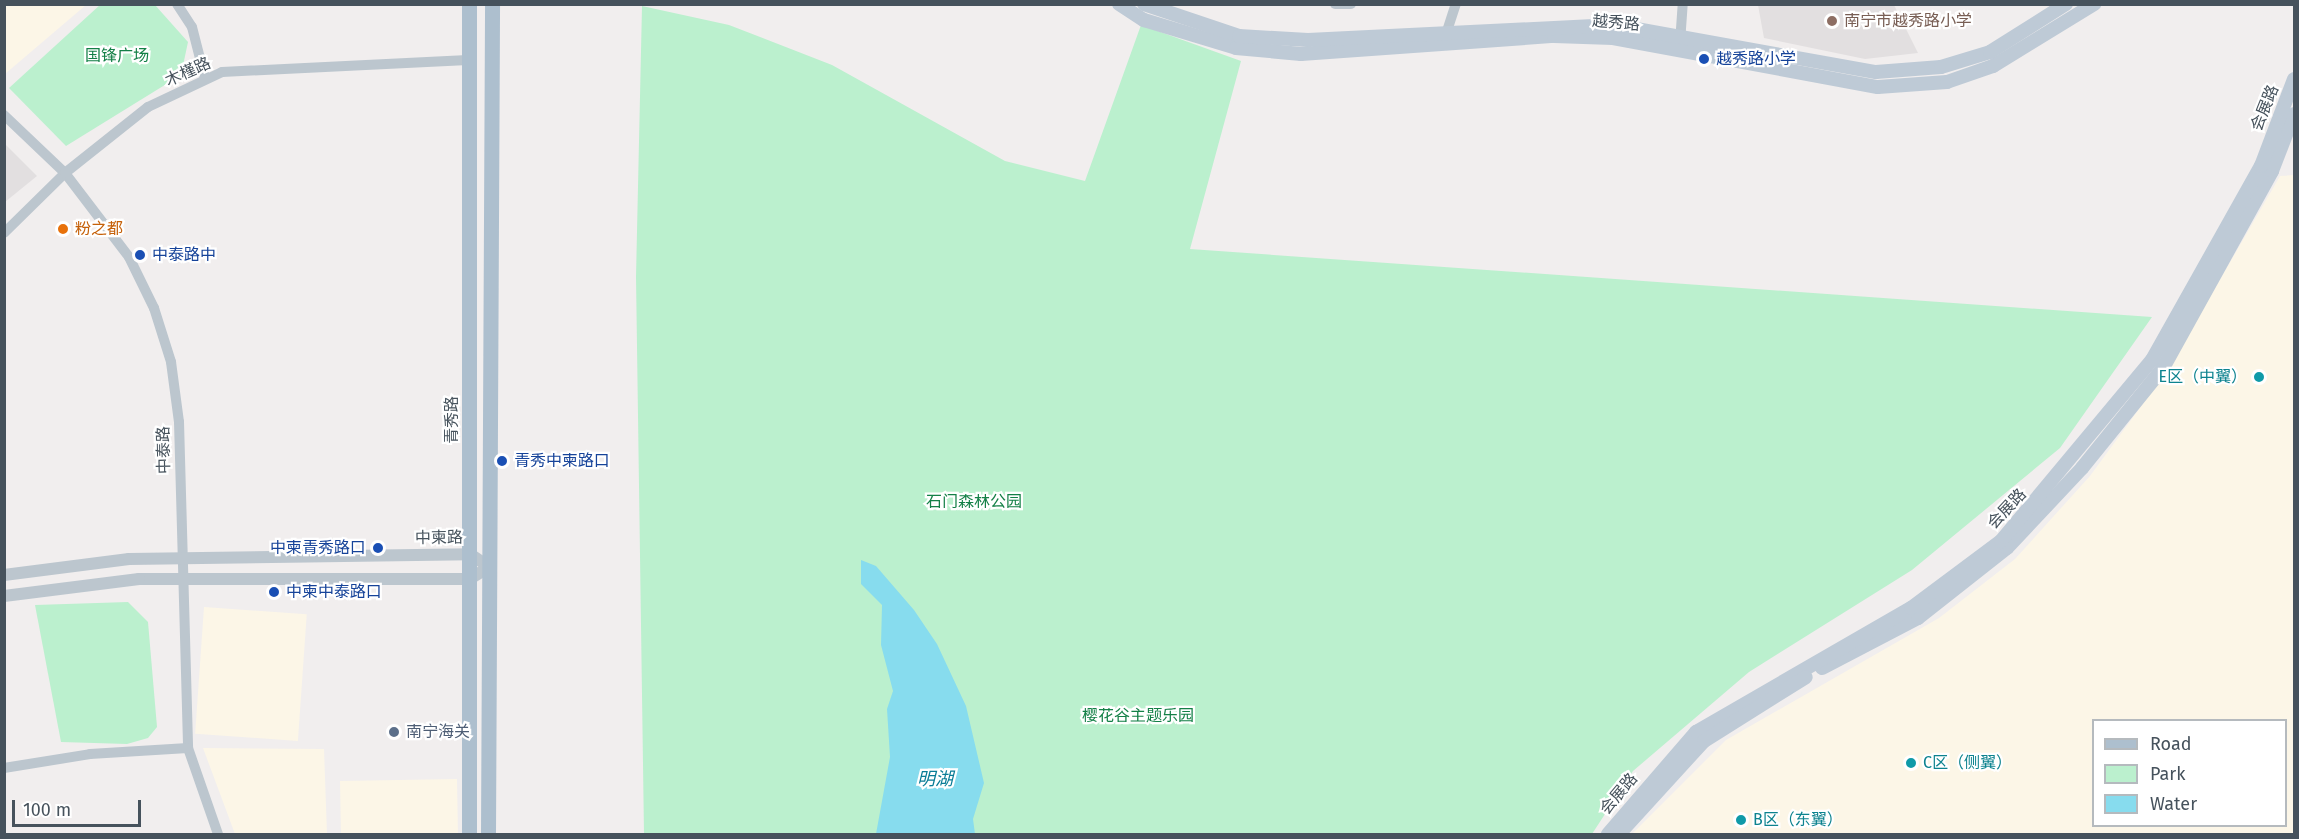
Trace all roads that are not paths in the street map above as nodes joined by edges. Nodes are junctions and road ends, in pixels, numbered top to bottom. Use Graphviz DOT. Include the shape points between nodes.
graph roads {
  1 [pos="177,4"];
  2 [pos="469,4"];
  3 [pos="492,4"];
  4 [pos="1119,4"];
  5 [pos="1143,4"];
  6 [pos="1335,4"];
  7 [pos="1351,4"];
  8 [pos="1456,4"];
  9 [pos="1683,4"];
  10 [pos="2066,4"];
  11 [pos="2094,4"];
  12 [pos="1447,31"];
  13 [pos="1681,40"];
  14 [pos="468,60"];
  15 [pos="205,78"];
  16 [pos="2295,79"];
  17 [pos="2295,114"];
  18 [pos="4,115"];
  19 [pos="65,173"];
  20 [pos="4,233"];
  21 [pos="470,554"];
  22 [pos="181,559"];
  23 [pos="489,567"];
  24 [pos="4,575"];
  25 [pos="470,579"];
  26 [pos="182,581"];
  27 [pos="4,596"];
  28 [pos="188,748"];
  29 [pos="4,768"];
  30 [pos="218,834"];
  31 [pos="469,834"];
  32 [pos="488,834"];
  33 [pos="1608,834"];
  34 [pos="1619,834"];
  1 -- 15 [label="street" via="192,27"];
  2 -- 14 [label="main road, 青秀路"];
  3 -- 23 [label="main road"];
  4 -- 13 [label="main road, 越秀路" via="1143,20 1196,38 1236,48 1301,54 1554,36"];
  5 -- 12 [label="main road, 越秀路" via="1239,36 1308,39"];
  6 -- 7 [label="street"];
  8 -- 12 [label="street"];
  9 -- 13 [label="street"];
  10 -- 13 [label="main road, 越秀路" via="1990,52 1941,67 1870,71"];
  11 -- 13 [label="main road, 越秀路" via="2002,61 1947,82 1878,87"];
  12 -- 13 [label="main road, 越秀路" via="1557,24"];
  14 -- 15 [label="street, 木槿路" via="222,72"];
  14 -- 21 [label="main road, 青秀路"];
  15 -- 19 [label="street, 木槿路" via="148,107"];
  16 -- 33 [label="main road, 会展路" via="2260,165 2152,360 2001,541 1911,608 1696,732"];
  17 -- 34 [label="main road, 会展路" via="2272,171 2163,368 2075,476 2007,548 1918,618 1816,671 1704,741"];
  18 -- 19 [label="street, 中泰路"];
  19 -- 20 [label="street, 木槿路"];
  19 -- 22 [label="street, 中泰路" via="129,257 154,308 171,362 179,422"];
  21 -- 22 [label="street, 中柬路"];
  21 -- 23 [label="street, 中柬路"];
  21 -- 25 [label="main road, 青秀路"];
  22 -- 24 [label="street, 中柬路" via="129,559"];
  22 -- 26 [label="street, 中泰路"];
  23 -- 25 [label="street"];
  23 -- 32 [label="main road"];
  25 -- 26 [label="street"];
  25 -- 31 [label="main road, 青秀路"];
  26 -- 27 [label="street" via="140,579"];
  26 -- 28 [label="street, 中泰路"];
  28 -- 29 [label="street" via="90,754"];
  28 -- 30 [label="street, 中泰路"];
}
